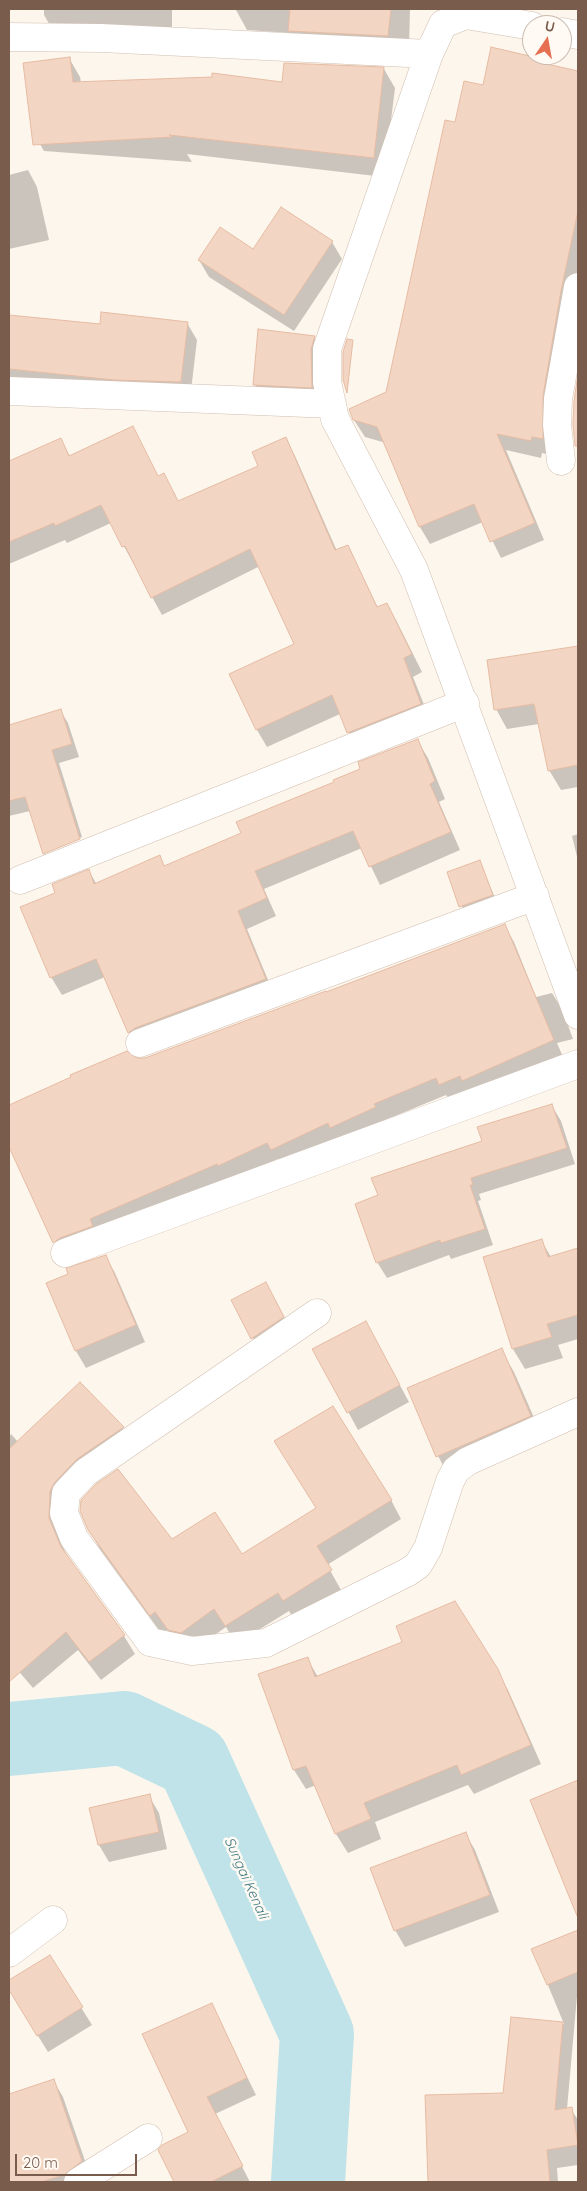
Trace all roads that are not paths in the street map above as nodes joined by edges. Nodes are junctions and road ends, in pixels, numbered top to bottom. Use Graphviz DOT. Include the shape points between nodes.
graph roads {
  1 [pos="443,16"];
  2 [pos="522,24"];
  3 [pos="9,37"];
  4 [pos="429,54"];
  5 [pos="578,287"];
  6 [pos="9,391"];
  7 [pos="332,404"];
  8 [pos="561,461"];
  9 [pos="464,703"];
  10 [pos="20,880"];
  11 [pos="535,896"];
  12 [pos="578,1015"];
  13 [pos="140,1043"];
  14 [pos="578,1064"];
  15 [pos="65,1253"];
  16 [pos="317,1313"];
  17 [pos="578,1412"];
  18 [pos="53,1920"];
  19 [pos="9,1953"];
  20 [pos="148,2138"];
  21 [pos="78,2182"];
  1 -- 2 [label="street" via="466,15"];
  1 -- 4 [label="street"];
  3 -- 4 [label="street" via="101,38"];
  4 -- 7 [label="street" via="327,349 327,382"];
  5 -- 8 [label="street" via="558,399"];
  6 -- 7 [label="street"];
  7 -- 9 [label="street" via="334,419 414,570"];
  9 -- 10 [label="street"];
  9 -- 11 [label="street"];
  11 -- 12 [label="street"];
  11 -- 13 [label="street"];
  14 -- 15 [label="street"];
  16 -- 17 [label="street" via="86,1472 66,1492 64,1514 74,1538 150,1642 192,1651 266,1643 408,1572 418,1565 428,1548 456,1470 468,1461"];
  18 -- 19 [label="street"];
  20 -- 21 [label="street"];
}
